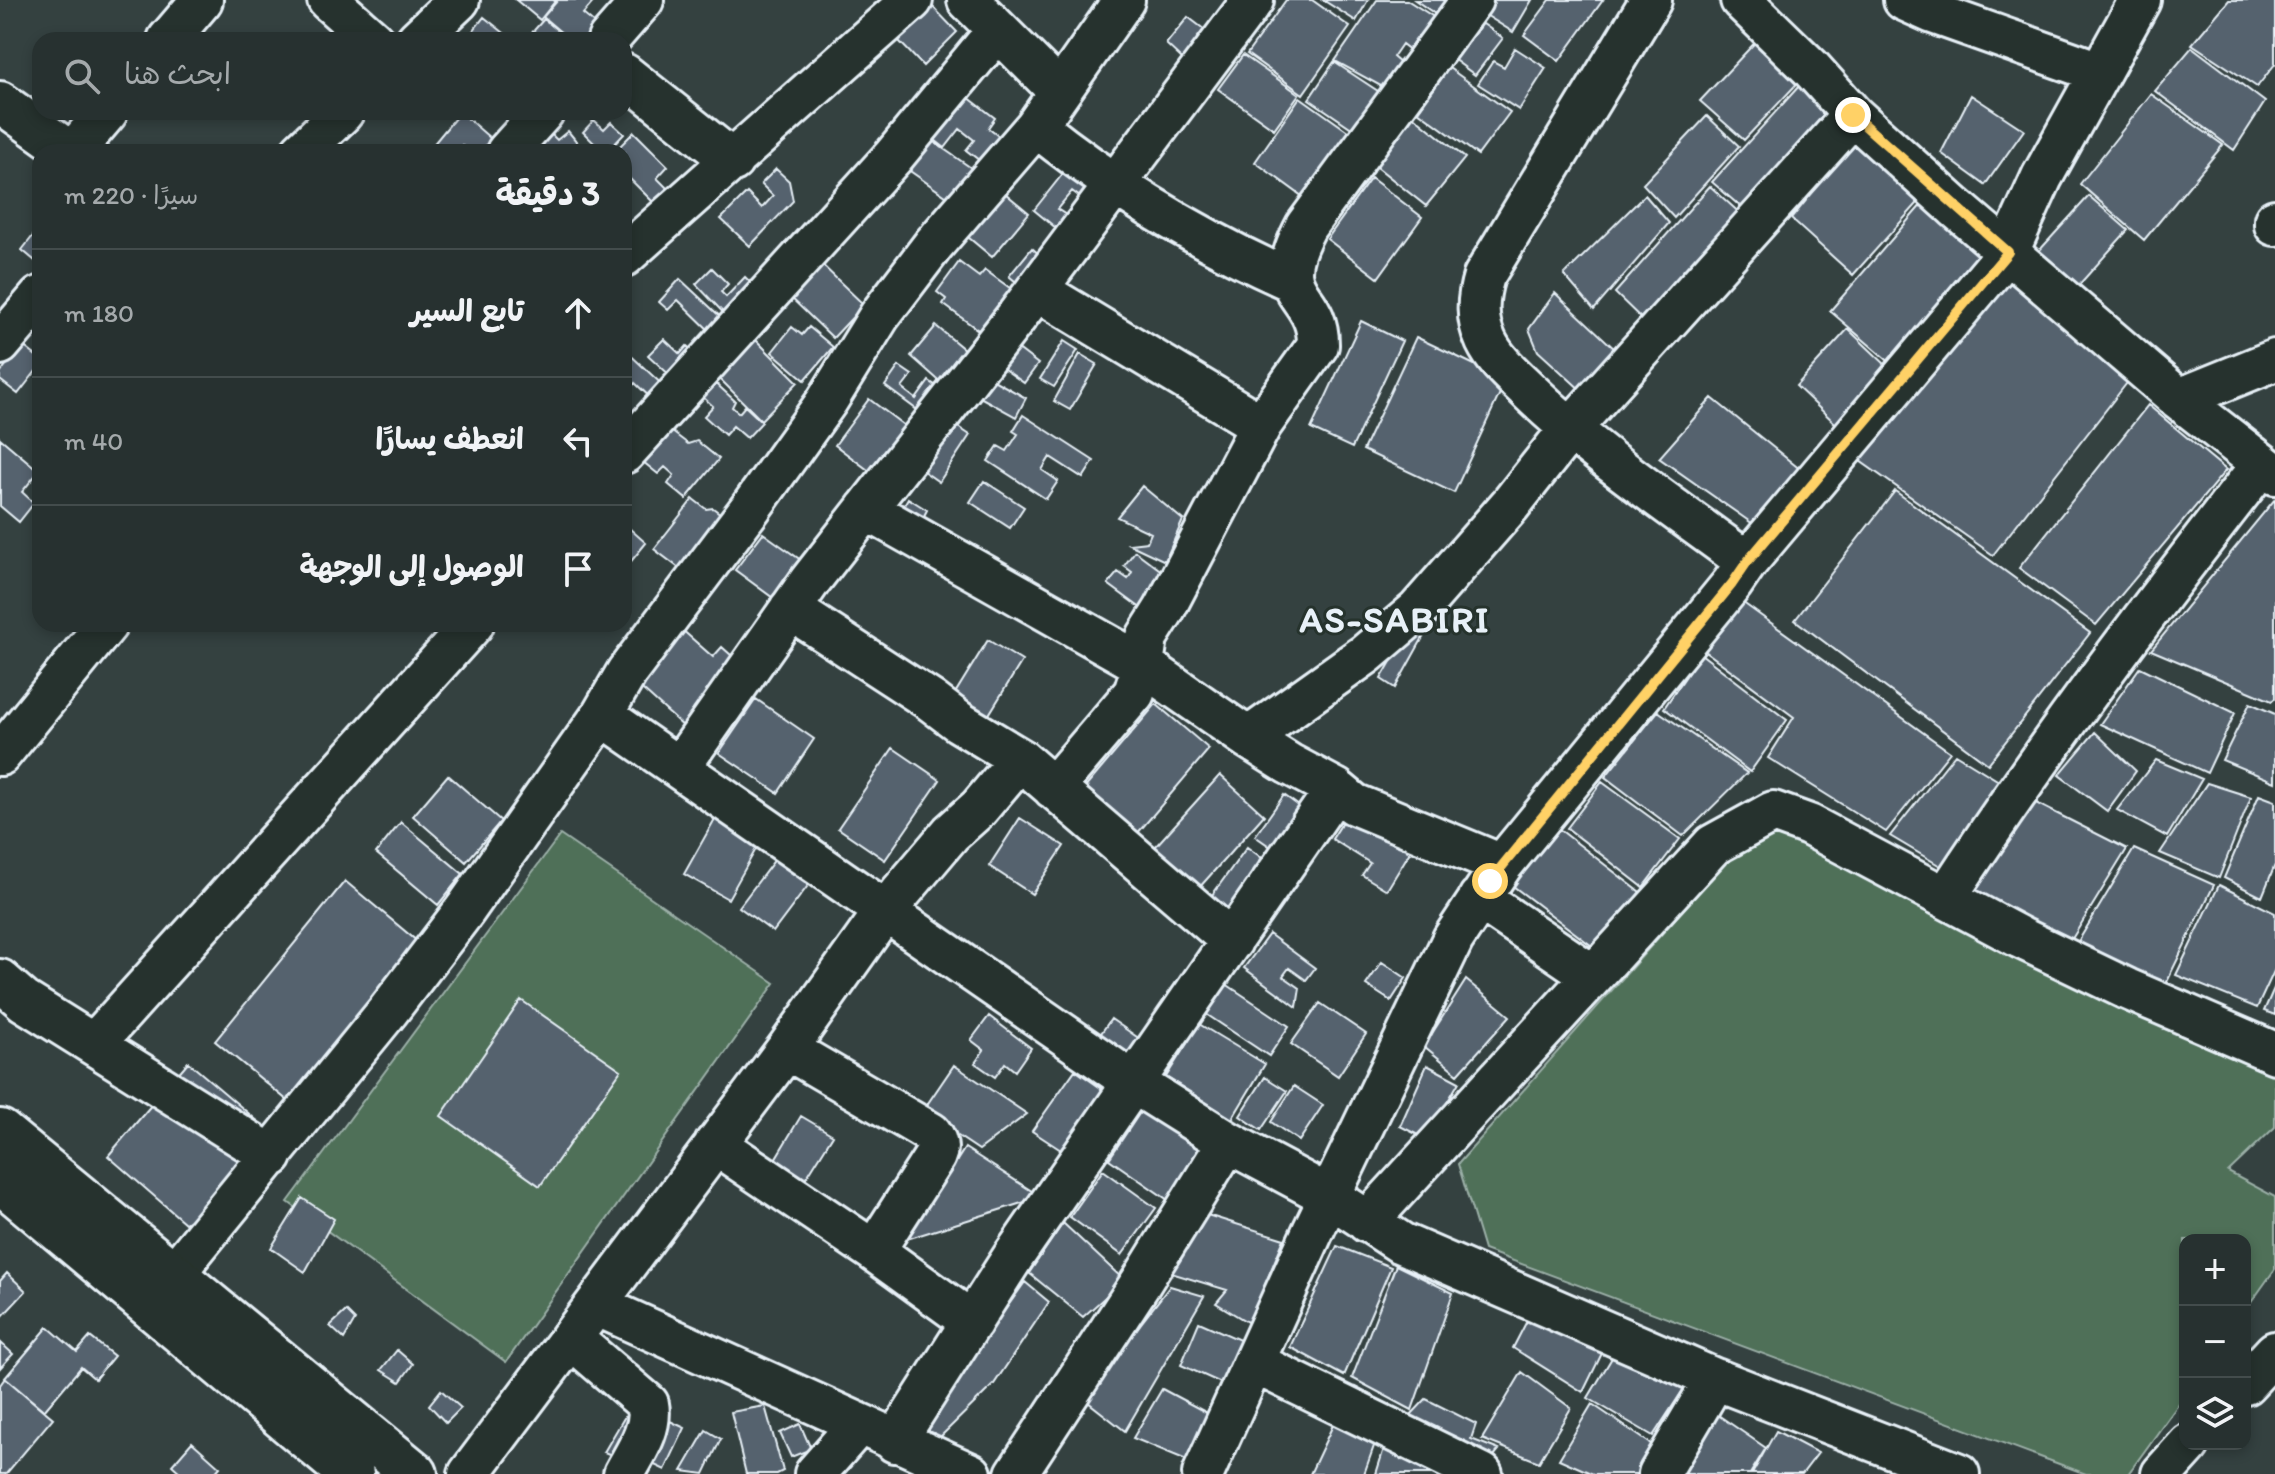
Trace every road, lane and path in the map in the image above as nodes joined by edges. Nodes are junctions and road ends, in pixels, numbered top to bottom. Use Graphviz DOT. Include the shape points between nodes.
graph roads {
  1 [pos="202,0"];
  2 [pos="328,0"];
  3 [pos="459,0"];
  4 [pos="643,0"];
  5 [pos="912,0"];
  6 [pos="968,0"];
  7 [pos="1124,0"];
  8 [pos="1253,0"];
  9 [pos="1472,0"];
  10 [pos="1741,0"];
  11 [pos="1904,0"];
  12 [pos="2140,0"];
  13 [pos="1652,1"];
  14 [pos="997,31"];
  15 [pos="175,32"];
  16 [pos="364,32"];
  17 [pos="425,32"];
  18 [pos="615,32"];
  19 [pos="2099,72"];
  20 [pos="632,80"];
  21 [pos="1059,91"];
  22 [pos="0,102"];
  23 [pos="1853,115"];
  24 [pos="100,120"];
  25 [pos="335,120"];
  26 [pos="536,120"];
  27 [pos="1036,126"];
  28 [pos="60,144"];
  29 [pos="78,144"];
  30 [pos="309,144"];
  31 [pos="514,144"];
  32 [pos="733,161"];
  33 [pos="1115,185"];
  34 [pos="632,249"];
  35 [pos="2008,252"];
  36 [pos="1292,281"];
  37 [pos="1037,290"];
  38 [pos="32,306"];
  39 [pos="0,344"];
  40 [pos="2275,360"];
  41 [pos="2179,399"];
  42 [pos="1261,425"];
  43 [pos="1569,430"];
  44 [pos="632,444"];
  45 [pos="2269,469"];
  46 [pos="866,509"];
  47 [pos="1747,562"];
  48 [pos="790,609"];
  49 [pos="100,632"];
  50 [pos="466,632"];
  51 [pos="1143,665"];
  52 [pos="602,715"];
  53 [pos="1248,738"];
  54 [pos="0,755"];
  55 [pos="1020,759"];
  56 [pos="679,768"];
  57 [pos="1053,788"];
  58 [pos="1336,789"];
  59 [pos="1502,865"];
  60 [pos="1946,897"];
  61 [pos="1479,898"];
  62 [pos="885,911"];
  63 [pos="1232,941"];
  64 [pos="1592,975"];
  65 [pos="0,980"];
  66 [pos="94,1044"];
  67 [pos="787,1049"];
  68 [pos="2275,1053"];
  69 [pos="1134,1083"];
  70 [pos="0,1132"];
  71 [pos="1228,1142"];
  72 [pos="715,1144"];
  73 [pos="272,1156"];
  74 [pos="0,1180"];
  75 [pos="1331,1197"];
  76 [pos="1367,1222"];
  77 [pos="874,1251"];
  78 [pos="173,1275"];
  79 [pos="596,1305"];
  80 [pos="972,1322"];
  81 [pos="571,1338"];
  82 [pos="2275,1352"];
  83 [pos="1255,1363"];
  84 [pos="2251,1378"];
  85 [pos="1715,1379"];
  86 [pos="859,1424"];
  87 [pos="895,1442"];
  88 [pos="2184,1450"];
  89 [pos="1216,1469"];
  90 [pos="351,1474"];
  91 [pos="415,1474"];
  92 [pos="469,1474"];
  93 [pos="624,1474"];
  94 [pos="815,1474"];
  95 [pos="971,1474"];
  96 [pos="1016,1474"];
  97 [pos="1482,1474"];
  98 [pos="1659,1474"];
  99 [pos="1959,1474"];
  100 [pos="2162,1474"];
  1 -- 15 [label="street"];
  2 -- 16 [label="street"];
  3 -- 17 [label="street"];
  4 -- 18 [label="street"];
  5 -- 32 [label="street"];
  6 -- 14 [label="street"];
  7 -- 21 [label="street"];
  8 -- 33 [label="street"];
  9 -- 36 [label="street" via="1306,226 1293,250"];
  10 -- 23 [label="street"];
  11 -- 19 [label="street"];
  12 -- 19 [label="street"];
  13 -- 43 [label="street" via="1484,276 1478,298 1478,319 1498,361"];
  14 -- 21 [label="street"];
  14 -- 44 [label="street" via="893,157"];
  19 -- 35 [label="street"];
  20 -- 32 [label="street"];
  21 -- 27 [label="street"];
  22 -- 28 [label="street"];
  23 -- 35 [label="street"];
  23 -- 43 [label="street"];
  24 -- 29 [label="street"];
  25 -- 30 [label="street"];
  26 -- 31 [label="street"];
  27 -- 33 [label="street"];
  27 -- 52 [label="street" via="880,315 827,401 651,637"];
  32 -- 34 [label="street"];
  33 -- 36 [label="street"];
  33 -- 37 [label="street"];
  35 -- 41 [label="street"];
  35 -- 47 [label="street"];
  36 -- 42 [label="street" via="1314,323 1318,345"];
  37 -- 42 [label="street"];
  37 -- 46 [label="street"];
  38 -- 39 [label="street"];
  40 -- 41 [label="street"];
  41 -- 45 [label="street"];
  42 -- 51 [label="street" via="1147,637"];
  43 -- 47 [label="street"];
  43 -- 53 [label="street" via="1418,610"];
  45 -- 60 [label="street" via="2121,646"];
  46 -- 48 [label="street"];
  46 -- 51 [label="street"];
  47 -- 59 [label="street"];
  48 -- 55 [label="street"];
  48 -- 56 [label="street"];
  49 -- 54 [label="street"];
  50 -- 66 [label="street"];
  51 -- 53 [label="street"];
  51 -- 57 [label="street" via="1134,693"];
  52 -- 56 [label="street"];
  52 -- 73 [label="street" via="465,910"];
  53 -- 58 [label="street"];
  55 -- 57 [label="street"];
  55 -- 62 [label="street"];
  56 -- 62 [label="street"];
  57 -- 63 [label="street"];
  58 -- 59 [label="street" via="1354,804"];
  58 -- 63 [label="street"];
  59 -- 61 [label="street"];
  60 -- 64 [label="street" via="1809,825 1773,812 1713,845"];
  60 -- 68 [label="street" via="2104,978"];
  61 -- 64 [label="street"];
  61 -- 75 [label="street" via="1406,1033"];
  62 -- 67 [label="street"];
  62 -- 69 [label="street"];
  63 -- 69 [label="street"];
  64 -- 76 [label="street"];
  65 -- 66 [label="street"];
  66 -- 73 [label="street"];
  67 -- 72 [label="street"];
  67 -- 77 [label="street" via="935,1139 935,1156"];
  69 -- 71 [label="street"];
  69 -- 80 [label="street"];
  70 -- 78 [label="main road"];
  71 -- 75 [label="street"];
  71 -- 96 [label="street"];
  72 -- 77 [label="street"];
  72 -- 79 [label="street"];
  73 -- 78 [label="street"];
  74 -- 90 [label="main road"];
  75 -- 76 [label="street"];
  75 -- 83 [label="street"];
  76 -- 85 [label="street" via="1401,1243"];
  77 -- 80 [label="street"];
  78 -- 91 [label="main road"];
  79 -- 81 [label="street"];
  79 -- 86 [label="street"];
  80 -- 87 [label="street"];
  81 -- 92 [label="street"];
  81 -- 93 [label="street" via="648,1404 644,1436"];
  82 -- 84 [label="street"];
  83 -- 89 [label="street"];
  83 -- 97 [label="street"];
  85 -- 98 [label="street"];
  85 -- 99 [label="street"];
  86 -- 87 [label="street"];
  86 -- 94 [label="street"];
  87 -- 95 [label="street"];
  88 -- 100 [label="street"];
}
